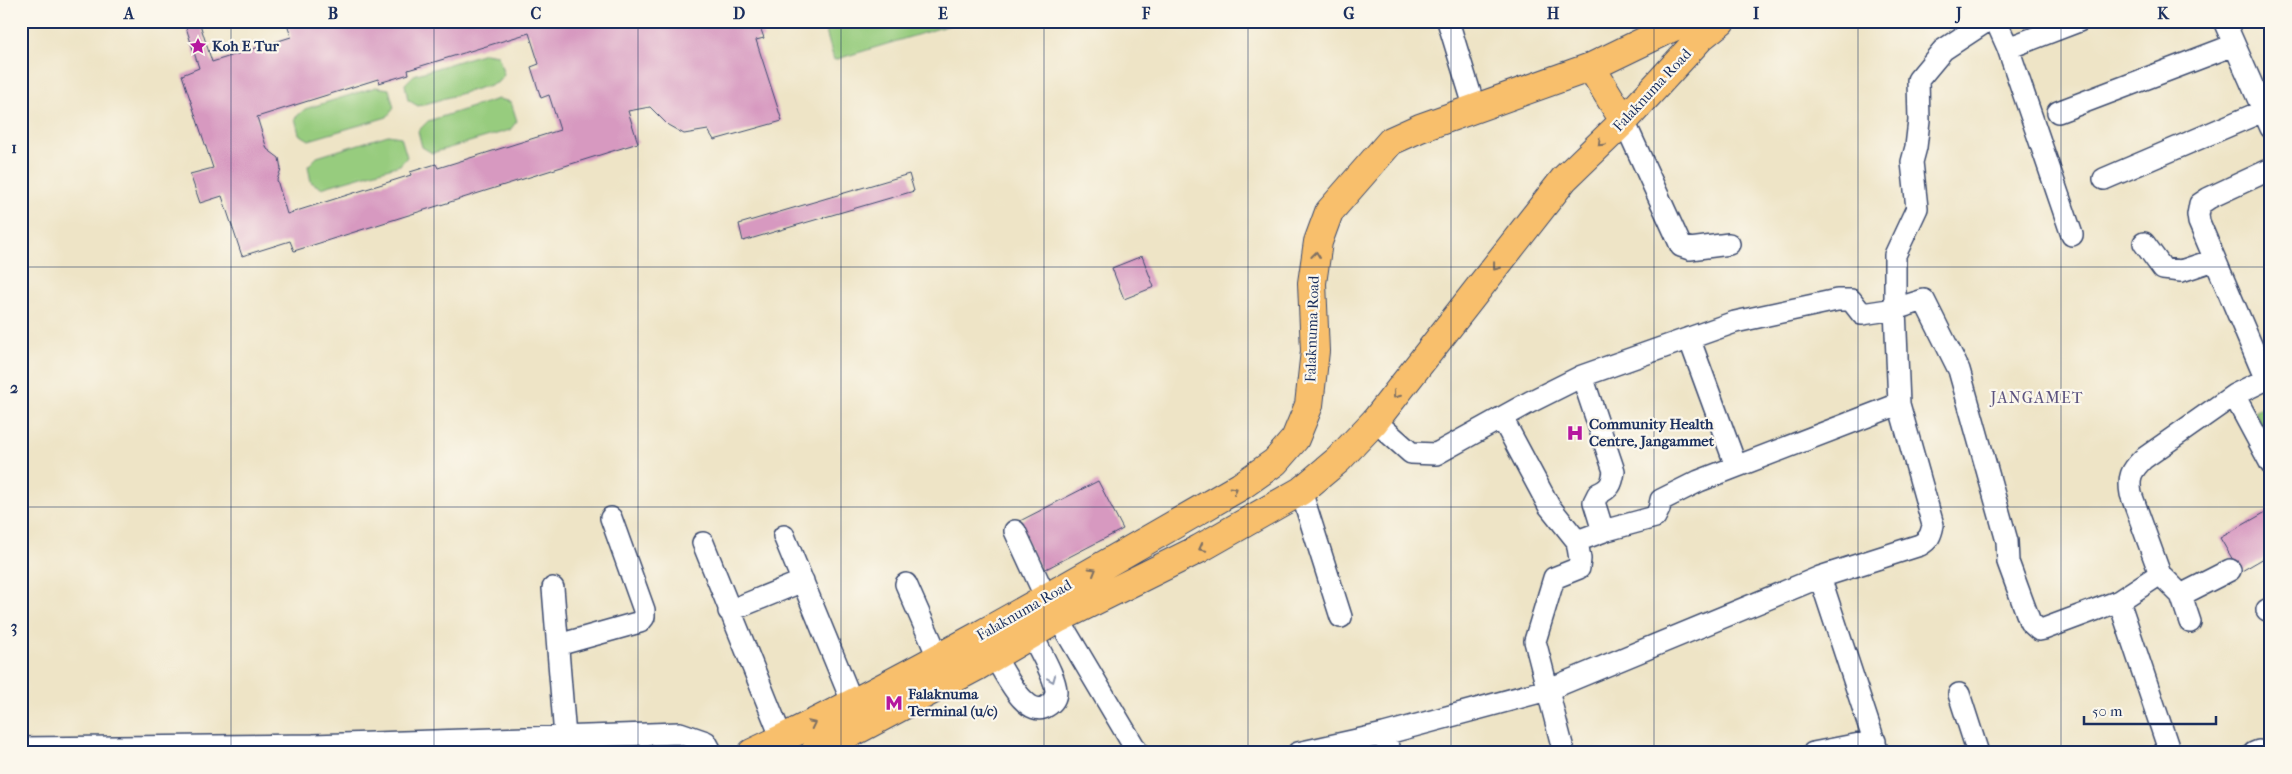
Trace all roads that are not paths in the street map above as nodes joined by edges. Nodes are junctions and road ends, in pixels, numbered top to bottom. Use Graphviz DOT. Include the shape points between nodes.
graph roads {
  1 [pos="1448,21"];
  2 [pos="1686,21"];
  3 [pos="1721,21"];
  4 [pos="1987,21"];
  5 [pos="1996,21"];
  6 [pos="2079,21"];
  7 [pos="2224,21"];
  8 [pos="2234,45"];
  9 [pos="2008,48"];
  10 [pos="1591,67"];
  11 [pos="1475,109"];
  12 [pos="2058,112"];
  13 [pos="2267,120"];
  14 [pos="1624,121"];
  15 [pos="2271,169"];
  16 [pos="2104,179"];
  17 [pos="2072,235"];
  18 [pos="2144,243"];
  19 [pos="1729,244"];
  20 [pos="2214,260"];
  21 [pos="1895,309"];
  22 [pos="1689,338"];
  23 [pos="1582,376"];
  24 [pos="2268,378"];
  25 [pos="2234,395"];
  26 [pos="1899,404"];
  27 [pos="1502,418"];
  28 [pos="1375,421"];
  29 [pos="2271,464"];
  30 [pos="1736,466"];
  31 [pos="1301,491"];
  32 [pos="611,518"];
  33 [pos="1015,531"];
  34 [pos="1603,531"];
  35 [pos="784,536"];
  36 [pos="1577,541"];
  37 [pos="703,543"];
  38 [pos="2230,570"];
  39 [pos="2160,574"];
  40 [pos="1820,577"];
  41 [pos="803,581"];
  42 [pos="906,584"];
  43 [pos="553,588"];
  44 [pos="2181,594"];
  45 [pos="2119,601"];
  46 [pos="1052,608"];
  47 [pos="729,611"];
  48 [pos="1341,617"];
  49 [pos="2190,622"];
  50 [pos="1032,634"];
  51 [pos="558,645"];
  52 [pos="994,656"];
  53 [pos="939,658"];
  54 [pos="1547,690"];
  55 [pos="1960,694"];
  56 [pos="853,704"];
  57 [pos="565,737"];
  58 [pos="782,738"];
  59 [pos="1387,743"];
  60 [pos="1877,747"];
  61 [pos="21,748"];
  62 [pos="712,753"];
  63 [pos="752,753"];
  64 [pos="814,753"];
  65 [pos="1138,753"];
  66 [pos="1298,753"];
  67 [pos="1564,753"];
  68 [pos="1813,753"];
  69 [pos="1978,753"];
  70 [pos="2170,753"];
  71 [pos="2254,753"];
  72 [pos="2270,753"];
  1 -- 11 [label="street"];
  2 -- 10 [label="highway, Falaknuma Road"];
  3 -- 14 [label="highway, Falaknuma Road"];
  4 -- 21 [label="street" via="1943,50 1918,80 1919,121 1912,162 1917,208 1895,255"];
  5 -- 9 [label="street"];
  6 -- 9 [label="street"];
  7 -- 8 [label="street"];
  8 -- 12 [label="street"];
  8 -- 13 [label="street"];
  9 -- 17 [label="street"];
  10 -- 11 [label="highway, Falaknuma Road"];
  10 -- 14 [label="highway"];
  46 -- 11 [label="highway, Falaknuma Road, one-way" via="1241,486 1275,462 1295,439 1309,405 1315,351 1312,283 1318,242 1329,212 1391,141"];
  13 -- 16 [label="street"];
  14 -- 19 [label="street" via="1681,246 1690,249"];
  14 -- 28 [label="highway, Falaknuma Road, one-way" via="1564,179"];
  15 -- 20 [label="street" via="2200,204 2199,222"];
  18 -- 20 [label="street" via="2163,269 2181,271"];
  20 -- 24 [label="street"];
  21 -- 22 [label="street" via="1862,314 1851,300 1837,300 1735,322"];
  21 -- 26 [label="street"];
  21 -- 45 [label="street" via="1924,300 1959,370 2007,541 2008,562 2032,626 2044,629"];
  22 -- 23 [label="street"];
  22 -- 30 [label="street"];
  23 -- 27 [label="street"];
  23 -- 34 [label="street" via="1614,471 1608,490 1598,494 1594,502"];
  24 -- 25 [label="street"];
  25 -- 29 [label="street"];
  25 -- 39 [label="street" via="2132,469 2129,480 2132,494"];
  26 -- 30 [label="street"];
  26 -- 40 [label="street" via="1933,525 1932,535 1920,545"];
  27 -- 28 [label="street" via="1436,454 1420,455 1412,453"];
  27 -- 36 [label="street" via="1548,506"];
  28 -- 31 [label="highway, Falaknuma Road" via="1338,460"];
  30 -- 34 [label="street" via="1661,500 1654,517"];
  31 -- 46 [label="highway, Falaknuma Road, one-way" via="1206,545"];
  31 -- 48 [label="street"];
  32 -- 51 [label="street" via="644,617 640,622"];
  33 -- 46 [label="street"];
  34 -- 36 [label="street"];
  35 -- 41 [label="street"];
  36 -- 54 [label="street" via="1579,568 1554,578 1535,641"];
  37 -- 47 [label="street"];
  38 -- 44 [label="street"];
  39 -- 44 [label="street"];
  39 -- 45 [label="street"];
  40 -- 54 [label="street"];
  40 -- 60 [label="street"];
  41 -- 47 [label="street"];
  41 -- 56 [label="street"];
  42 -- 53 [label="street"];
  43 -- 51 [label="street"];
  44 -- 49 [label="street"];
  45 -- 70 [label="street"];
  46 -- 50 [label="highway, Falaknuma Road"];
  46 -- 53 [label="highway, Falaknuma Road"];
  46 -- 65 [label="street"];
  47 -- 58 [label="street"];
  50 -- 52 [label="highway, Falaknuma Road"];
  50 -- 52 [label="street, one-way" via="1056,692 1054,699 1042,709 1034,710 1026,705"];
  51 -- 57 [label="street"];
  52 -- 64 [label="highway, Falaknuma Road"];
  53 -- 56 [label="highway, Falaknuma Road"];
  54 -- 59 [label="street"];
  54 -- 67 [label="street"];
  55 -- 69 [label="street"];
  58 -- 56 [label="highway, Falaknuma Road, one-way"];
  57 -- 61 [label="street" via="313,745"];
  57 -- 62 [label="street" via="680,732 706,742"];
  58 -- 63 [label="highway, Falaknuma Road"];
  59 -- 66 [label="street"];
  60 -- 68 [label="street"];
  71 -- 72 [label="street"];
}
